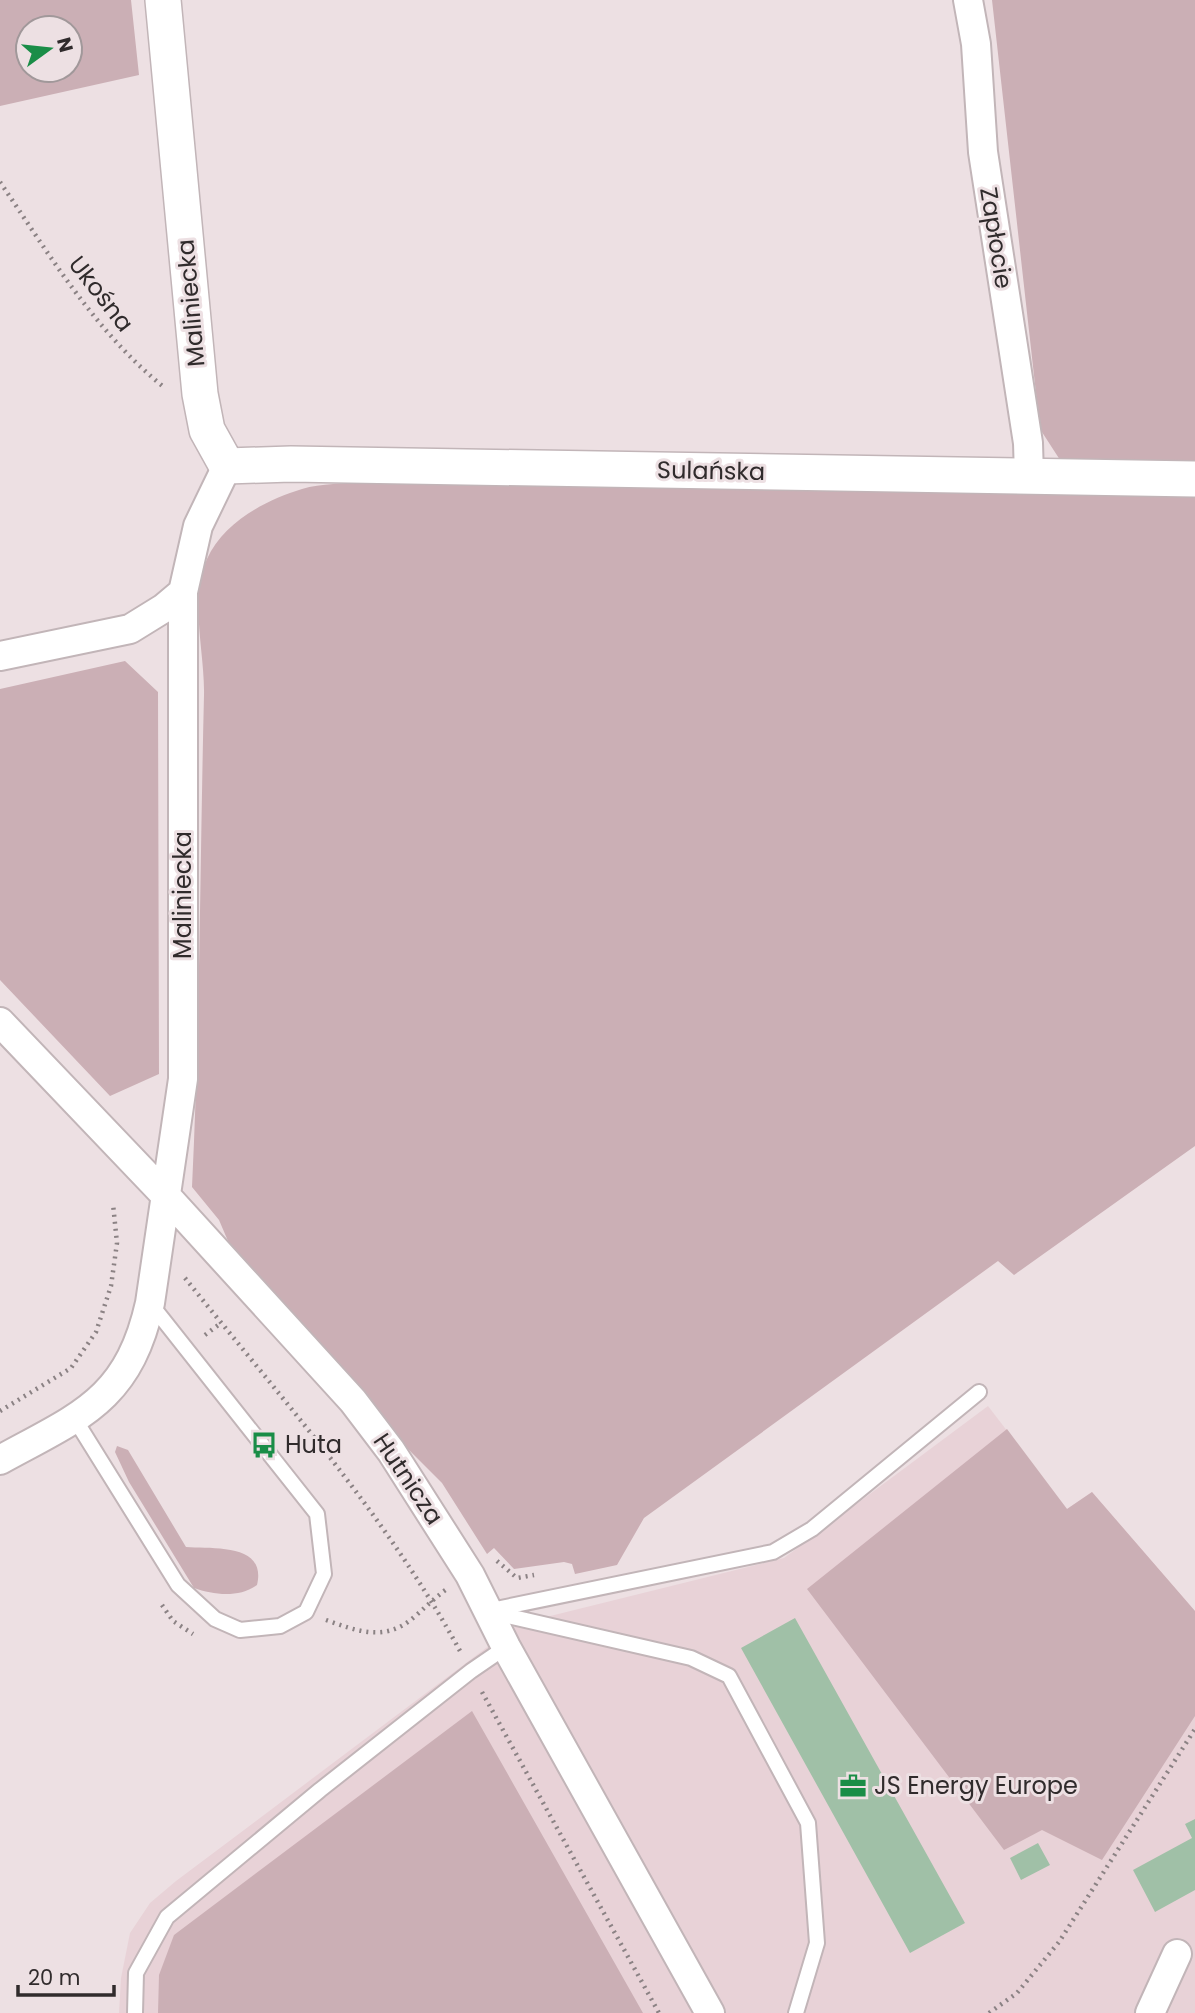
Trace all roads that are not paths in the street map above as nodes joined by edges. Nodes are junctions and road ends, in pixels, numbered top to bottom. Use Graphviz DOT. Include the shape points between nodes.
graph roads {
  1 [pos="163,0"];
  2 [pos="968,0"];
  3 [pos="227,466"];
  4 [pos="1029,476"];
  5 [pos="1195,479"];
  6 [pos="183,592"];
  7 [pos="0,656"];
  8 [pos="0,1022"];
  9 [pos="168,1198"];
  10 [pos="150,1303"];
  11 [pos="979,1392"];
  12 [pos="76,1421"];
  13 [pos="0,1460"];
  14 [pos="486,1611"];
  15 [pos="506,1647"];
  16 [pos="1177,1954"];
  17 [pos="135,2013"];
  18 [pos="709,2013"];
  19 [pos="796,2013"];
  20 [pos="1150,2013"];
  1 -- 3 [label="street, Maliniecka" via="200,394 207,430"];
  2 -- 4 [label="street, Zapłocie" via="976,44 983,152 1028,443"];
  3 -- 4 [label="street, Sulańska"];
  3 -- 6 [label="street, Maliniecka" via="198,526"];
  4 -- 5 [label="street, Sulańska"];
  6 -- 7 [label="street" via="130,629"];
  6 -- 9 [label="street, Maliniecka" via="183,1079"];
  8 -- 9 [label="street, Hutnicza"];
  9 -- 10 [label="street, Maliniecka"];
  9 -- 14 [label="street, Hutnicza" via="368,1421 470,1575"];
  10 -- 12 [label="street, Maliniecka" via="131,1360 109,1392"];
  10 -- 12 [label="lane" via="317,1514 324,1574 306,1612 280,1626 240,1630 215,1619 178,1585"];
  11 -- 14 [label="lane" via="812,1529 773,1552"];
  12 -- 13 [label="street, Maliniecka"];
  14 -- 15 [label="street, Hutnicza"];
  14 -- 19 [label="lane" via="691,1658 729,1676 808,1823 817,1943"];
  15 -- 17 [label="lane" via="309,1799 167,1917 136,1973"];
  15 -- 18 [label="street, Hutnicza"];
  16 -- 20 [label="street"];
}
